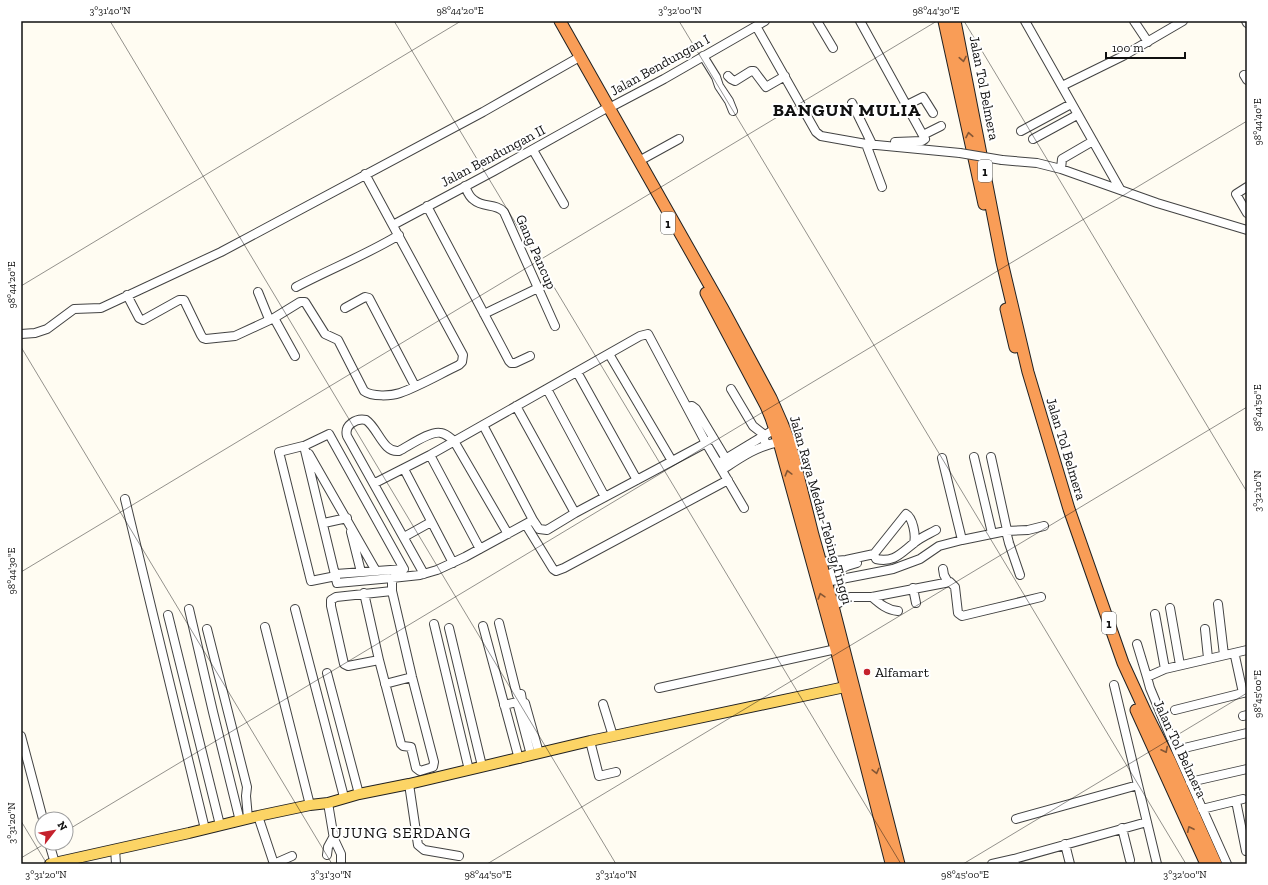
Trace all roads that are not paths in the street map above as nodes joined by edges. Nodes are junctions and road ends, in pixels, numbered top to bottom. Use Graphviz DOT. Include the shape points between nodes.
graph roads {
  1 [pos="555,21"];
  2 [pos="560,21"];
  3 [pos="765,21"];
  4 [pos="817,21"];
  5 [pos="860,21"];
  6 [pos="944,21"];
  7 [pos="955,21"];
  8 [pos="1025,21"];
  9 [pos="1134,21"];
  10 [pos="1183,21"];
  11 [pos="756,26"];
  12 [pos="1148,42"];
  13 [pos="833,48"];
  14 [pos="703,56"];
  15 [pos="576,59"];
  16 [pos="728,76"];
  17 [pos="784,76"];
  18 [pos="1062,86"];
  19 [pos="852,103"];
  20 [pos="1071,104"];
  21 [pos="907,105"];
  22 [pos="607,108"];
  23 [pos="733,111"];
  24 [pos="933,113"];
  25 [pos="1077,115"];
  26 [pos="941,126"];
  27 [pos="1021,131"];
  28 [pos="923,135"];
  29 [pos="679,138"];
  30 [pos="1033,139"];
  31 [pos="1093,141"];
  32 [pos="869,144"];
  33 [pos="890,146"];
  34 [pos="533,150"];
  35 [pos="639,161"];
  36 [pos="1061,169"];
  37 [pos="365,174"];
  38 [pos="465,186"];
  39 [pos="882,187"];
  40 [pos="1247,187"];
  41 [pos="1120,189"];
  42 [pos="564,204"];
  43 [pos="427,206"];
  44 [pos="1247,213"];
  45 [pos="393,224"];
  46 [pos="1247,230"];
  47 [pos="399,235"];
  48 [pos="296,287"];
  49 [pos="538,288"];
  50 [pos="258,292"];
  51 [pos="128,295"];
  52 [pos="345,308"];
  53 [pos="484,314"];
  54 [pos="272,318"];
  55 [pos="555,326"];
  56 [pos="1014,328"];
  57 [pos="21,334"];
  58 [pos="609,354"];
  59 [pos="295,356"];
  60 [pos="530,356"];
  61 [pos="577,372"];
  62 [pos="415,386"];
  63 [pos="546,389"];
  64 [pos="732,389"];
  65 [pos="516,406"];
  66 [pos="483,425"];
  67 [pos="775,429"];
  68 [pos="710,440"];
  69 [pos="765,440"];
  70 [pos="454,441"];
  71 [pos="779,442"];
  72 [pos="303,446"];
  73 [pos="430,455"];
  74 [pos="991,456"];
  75 [pos="974,457"];
  76 [pos="942,458"];
  77 [pos="726,459"];
  78 [pos="672,461"];
  79 [pos="720,467"];
  80 [pos="404,469"];
  81 [pos="637,480"];
  82 [pos="728,480"];
  83 [pos="375,484"];
  84 [pos="605,497"];
  85 [pos="125,499"];
  86 [pos="744,508"];
  87 [pos="574,513"];
  88 [pos="348,520"];
  89 [pos="533,520"];
  90 [pos="805,521"];
  91 [pos="431,522"];
  92 [pos="324,523"];
  93 [pos="526,525"];
  94 [pos="1044,526"];
  95 [pos="936,530"];
  96 [pos="1007,531"];
  97 [pos="992,533"];
  98 [pos="508,534"];
  99 [pos="809,536"];
  100 [pos="404,537"];
  101 [pos="962,540"];
  102 [pos="914,543"];
  103 [pos="480,549"];
  104 [pos="875,556"];
  105 [pos="821,562"];
  106 [pos="453,563"];
  107 [pos="847,563"];
  108 [pos="944,569"];
  109 [pos="376,571"];
  110 [pos="361,572"];
  111 [pos="422,574"];
  112 [pos="336,575"];
  113 [pos="1020,575"];
  114 [pos="826,579"];
  115 [pos="948,582"];
  116 [pos="391,584"];
  117 [pos="913,588"];
  118 [pos="364,594"];
  119 [pos="872,597"];
  120 [pos="1041,597"];
  121 [pos="916,603"];
  122 [pos="1218,604"];
  123 [pos="833,606"];
  124 [pos="1170,608"];
  125 [pos="189,609"];
  126 [pos="295,609"];
  127 [pos="898,611"];
  128 [pos="1155,614"];
  129 [pos="168,615"];
  130 [pos="499,623"];
  131 [pos="434,624"];
  132 [pos="483,626"];
  133 [pos="265,627"];
  134 [pos="449,628"];
  135 [pos="207,629"];
  136 [pos="1205,629"];
  137 [pos="1136,644"];
  138 [pos="836,649"];
  139 [pos="1247,650"];
  140 [pos="1224,655"];
  141 [pos="1235,656"];
  142 [pos="1208,658"];
  143 [pos="378,660"];
  144 [pos="1180,665"];
  145 [pos="1165,669"];
  146 [pos="328,673"];
  147 [pos="412,677"];
  148 [pos="1147,678"];
  149 [pos="385,684"];
  150 [pos="1114,685"];
  151 [pos="846,687"];
  152 [pos="659,688"];
  153 [pos="1245,692"];
  154 [pos="521,703"];
  155 [pos="603,704"];
  156 [pos="504,705"];
  157 [pos="1175,710"];
  158 [pos="1247,733"];
  159 [pos="21,736"];
  160 [pos="613,736"];
  161 [pos="590,741"];
  162 [pos="1176,750"];
  163 [pos="535,754"];
  164 [pos="519,758"];
  165 [pos="482,766"];
  166 [pos="1247,769"];
  167 [pos="469,770"];
  168 [pos="616,772"];
  169 [pos="1190,782"];
  170 [pos="409,784"];
  171 [pos="1138,785"];
  172 [pos="359,794"];
  173 [pos="344,797"];
  174 [pos="328,803"];
  175 [pos="310,805"];
  176 [pos="1202,810"];
  177 [pos="41,811"];
  178 [pos="249,818"];
  179 [pos="1016,819"];
  180 [pos="1147,822"];
  181 [pos="220,825"];
  182 [pos="1122,828"];
  183 [pos="205,829"];
  184 [pos="334,836"];
  185 [pos="1065,844"];
  186 [pos="115,850"];
  187 [pos="50,851"];
  188 [pos="1246,851"];
  189 [pos="327,855"];
  190 [pos="292,856"];
  191 [pos="459,856"];
  192 [pos="1130,860"];
  193 [pos="1014,861"];
  194 [pos="69,862"];
  195 [pos="52,863"];
  196 [pos="116,864"];
  197 [pos="341,864"];
  198 [pos="892,864"];
  199 [pos="899,864"];
  200 [pos="992,864"];
  201 [pos="1070,864"];
  202 [pos="1157,864"];
  203 [pos="1206,864"];
  204 [pos="1216,864"];
  205 [pos="1227,864"];
  1 -- 15 [label="highway, Jalan Raya Medan-Tebing Tinggi / 1"];
  2 -- 22 [label="highway, Jalan Raya Medan-Tebing Tinggi / 1"];
  3 -- 11 [label="street, Jalan Bendungan I"];
  4 -- 13 [label="street"];
  5 -- 21 [label="street"];
  56 -- 6 [label="highway, Jalan Tol Belmera / 1, one-way"];
  7 -- 56 [label="highway, Jalan Tol Belmera / 1, one-way"];
  8 -- 18 [label="street"];
  9 -- 12 [label="street"];
  10 -- 12 [label="street"];
  11 -- 14 [label="street, Jalan Bendungan I"];
  11 -- 17 [label="street"];
  12 -- 18 [label="street"];
  14 -- 22 [label="street, Jalan Bendungan I"];
  14 -- 23 [label="street"];
  15 -- 22 [label="highway, Jalan Raya Medan-Tebing Tinggi / 1"];
  15 -- 37 [label="street" via="483,112"];
  16 -- 17 [label="street" via="735,81 754,71 766,87"];
  17 -- 32 [label="street" via="819,135 824,138"];
  18 -- 20 [label="street"];
  19 -- 32 [label="street"];
  20 -- 25 [label="street"];
  20 -- 27 [label="street"];
  21 -- 24 [label="street" via="923,97"];
  21 -- 28 [label="street"];
  22 -- 34 [label="street, Jalan Bendungan II"];
  22 -- 35 [label="highway, Jalan Raya Medan-Tebing Tinggi / 1"];
  22 -- 67 [label="highway, Jalan Raya Medan-Tebing Tinggi / 1" via="766,406"];
  25 -- 30 [label="street"];
  25 -- 31 [label="street"];
  26 -- 28 [label="street"];
  28 -- 33 [label="street" via="923,141 896,142"];
  29 -- 35 [label="street"];
  31 -- 36 [label="street" via="1062,159"];
  31 -- 41 [label="street"];
  32 -- 33 [label="street"];
  32 -- 39 [label="street"];
  33 -- 36 [label="street, bridge" via="1037,163"];
  34 -- 38 [label="street, Jalan Bendungan II"];
  34 -- 42 [label="street"];
  35 -- 90 [label="highway, Jalan Raya Medan-Tebing Tinggi / 1" via="771,398 790,443 804,501"];
  36 -- 41 [label="street"];
  37 -- 45 [label="street"];
  37 -- 51 [label="street" via="221,252"];
  38 -- 43 [label="street, Jalan Bendungan II"];
  38 -- 49 [label="street, Gang Pancup" via="473,200 504,212"];
  40 -- 44 [label="street" via="1236,194"];
  41 -- 46 [label="street"];
  43 -- 45 [label="street, Jalan Bendungan II"];
  43 -- 53 [label="street"];
  45 -- 47 [label="street"];
  47 -- 48 [label="street" via="374,250"];
  47 -- 62 [label="street" via="463,358 459,365"];
  49 -- 53 [label="street"];
  49 -- 55 [label="street, Gang Pancup"];
  50 -- 54 [label="street"];
  51 -- 54 [label="street" via="139,318 143,320 179,300 184,300 201,335 206,339 235,336"];
  51 -- 57 [label="street" via="101,308 74,309 47,329"];
  52 -- 62 [label="street" via="364,297 368,298"];
  53 -- 60 [label="street" via="511,363"];
  54 -- 59 [label="street"];
  54 -- 62 [label="street" via="303,302 307,304 325,334 338,340 366,393 395,394"];
  203 -- 56 [label="highway, Jalan Tol Belmera / 1, one-way" via="1116,665 1061,510 1021,373"];
  56 -- 204 [label="highway, Jalan Tol Belmera / 1, one-way" via="1069,509 1123,664 1170,760"];
  58 -- 61 [label="street"];
  58 -- 68 [label="street" via="648,334 686,407"];
  58 -- 78 [label="street"];
  61 -- 63 [label="street"];
  61 -- 81 [label="street"];
  63 -- 65 [label="street"];
  63 -- 84 [label="street"];
  64 -- 69 [label="street" via="753,426 761,431"];
  65 -- 66 [label="street"];
  65 -- 87 [label="street"];
  66 -- 70 [label="street"];
  66 -- 89 [label="street"];
  67 -- 69 [label="street"];
  67 -- 71 [label="highway, Jalan Raya Medan-Tebing Tinggi / 1"];
  68 -- 77 [label="street"];
  68 -- 78 [label="street"];
  68 -- 79 [label="street"];
  69 -- 71 [label="street"];
  69 -- 77 [label="street"];
  69 -- 79 [label="street" via="744,456"];
  70 -- 73 [label="street"];
  70 -- 83 [label="street" via="447,435 437,432 399,451 393,451 381,440 374,426 366,420 357,420 350,424 346,431 347,436"];
  70 -- 98 [label="street"];
  90 -- 71 [label="highway, Jalan Raya Medan-Tebing Tinggi / 1, one-way" via="798,511"];
  72 -- 88 [label="street"];
  72 -- 92 [label="street"];
  72 -- 109 [label="street" via="329,434 404,569"];
  72 -- 112 [label="street" via="279,452 311,582"];
  73 -- 80 [label="street"];
  73 -- 103 [label="street"];
  74 -- 96 [label="street"];
  75 -- 97 [label="street"];
  76 -- 101 [label="street"];
  77 -- 79 [label="street"];
  78 -- 81 [label="street"];
  79 -- 82 [label="street"];
  80 -- 83 [label="street"];
  80 -- 91 [label="street"];
  81 -- 84 [label="street"];
  82 -- 86 [label="street"];
  82 -- 93 [label="street" via="556,571"];
  83 -- 100 [label="street"];
  84 -- 87 [label="street"];
  85 -- 183 [label="street"];
  87 -- 89 [label="street" via="547,530 539,529"];
  88 -- 92 [label="street"];
  88 -- 109 [label="street"];
  88 -- 110 [label="street"];
  89 -- 93 [label="street"];
  90 -- 99 [label="highway, Jalan Raya Medan-Tebing Tinggi / 1"];
  91 -- 100 [label="street"];
  91 -- 106 [label="street"];
  92 -- 112 [label="street"];
  93 -- 98 [label="street"];
  94 -- 96 [label="street"];
  95 -- 102 [label="street"];
  96 -- 97 [label="street"];
  96 -- 113 [label="street"];
  97 -- 101 [label="street"];
  98 -- 103 [label="street"];
  99 -- 105 [label="highway, Jalan Raya Medan-Tebing Tinggi / 1"];
  138 -- 99 [label="highway, Jalan Raya Medan-Tebing Tinggi / 1, one-way"];
  100 -- 111 [label="street"];
  101 -- 114 [label="street" via="939,546 920,559 893,569"];
  102 -- 104 [label="street" via="904,553 893,558 883,561"];
  102 -- 104 [label="street" via="912,526 906,514"];
  103 -- 106 [label="street"];
  104 -- 107 [label="street"];
  105 -- 107 [label="street"];
  105 -- 114 [label="highway, Jalan Raya Medan-Tebing Tinggi / 1"];
  106 -- 111 [label="street"];
  107 -- 114 [label="street"];
  108 -- 115 [label="street"];
  109 -- 110 [label="street"];
  110 -- 112 [label="street"];
  111 -- 116 [label="street"];
  112 -- 116 [label="street" via="337,583"];
  114 -- 123 [label="highway, Jalan Raya Medan-Tebing Tinggi / 1"];
  115 -- 117 [label="street"];
  115 -- 120 [label="street" via="955,587 958,613 962,616"];
  116 -- 118 [label="street"];
  116 -- 147 [label="street"];
  117 -- 119 [label="street"];
  117 -- 121 [label="street"];
  118 -- 143 [label="street"];
  118 -- 143 [label="street" via="336,597 331,600 343,661 348,666"];
  119 -- 123 [label="street" via="850,597"];
  119 -- 127 [label="street" via="886,608"];
  122 -- 140 [label="street"];
  123 -- 199 [label="highway, Jalan Raya Medan-Tebing Tinggi / 1, one-way"];
  124 -- 144 [label="street"];
  125 -- 178 [label="street" via="213,712"];
  126 -- 173 [label="street"];
  128 -- 145 [label="street"];
  129 -- 181 [label="street"];
  130 -- 154 [label="street" via="517,695 521,694"];
  131 -- 167 [label="street"];
  132 -- 156 [label="street"];
  133 -- 175 [label="street"];
  134 -- 165 [label="street"];
  135 -- 178 [label="street" via="247,788"];
  136 -- 142 [label="street"];
  137 -- 148 [label="street"];
  138 -- 151 [label="highway, Jalan Raya Medan-Tebing Tinggi / 1"];
  138 -- 152 [label="street"];
  139 -- 140 [label="street"];
  140 -- 142 [label="street"];
  141 -- 153 [label="street"];
  142 -- 144 [label="street"];
  143 -- 149 [label="street"];
  144 -- 145 [label="street"];
  145 -- 148 [label="street"];
  146 -- 172 [label="street"];
  147 -- 149 [label="street"];
  147 -- 149 [label="street" via="434,762 432,767 420,771 416,768 411,747 404,747 401,744"];
  148 -- 162 [label="street"];
  150 -- 171 [label="street"];
  151 -- 160 [label="main road"];
  151 -- 198 [label="highway, Jalan Raya Medan-Tebing Tinggi / 1"];
  153 -- 157 [label="street"];
  154 -- 156 [label="street"];
  154 -- 163 [label="street"];
  155 -- 160 [label="street"];
  156 -- 164 [label="street"];
  158 -- 162 [label="street"];
  159 -- 177 [label="street"];
  160 -- 161 [label="main road"];
  161 -- 163 [label="main road"];
  161 -- 168 [label="street" via="599,776"];
  162 -- 169 [label="street"];
  163 -- 164 [label="main road"];
  164 -- 165 [label="main road"];
  165 -- 167 [label="main road"];
  166 -- 169 [label="street"];
  167 -- 170 [label="main road"];
  169 -- 176 [label="street"];
  170 -- 172 [label="main road"];
  170 -- 191 [label="street" via="418,845 424,850"];
  171 -- 179 [label="street"];
  171 -- 180 [label="street"];
  172 -- 173 [label="main road"];
  173 -- 174 [label="main road"];
  174 -- 175 [label="main road"];
  174 -- 184 [label="street"];
  175 -- 178 [label="main road"];
  176 -- 188 [label="street" via="1239,800"];
  176 -- 205 [label="street"];
  178 -- 181 [label="main road"];
  178 -- 190 [label="street" via="273,861 276,863"];
  180 -- 182 [label="street"];
  180 -- 202 [label="street"];
  181 -- 183 [label="main road"];
  182 -- 185 [label="street"];
  182 -- 192 [label="street"];
  183 -- 186 [label="main road"];
  184 -- 189 [label="street"];
  184 -- 197 [label="street" via="341,854"];
  185 -- 193 [label="street"];
  185 -- 201 [label="street"];
  186 -- 194 [label="main road"];
  186 -- 196 [label="street"];
  187 -- 195 [label="street"];
  193 -- 200 [label="street"];
  194 -- 195 [label="main road"];
}
